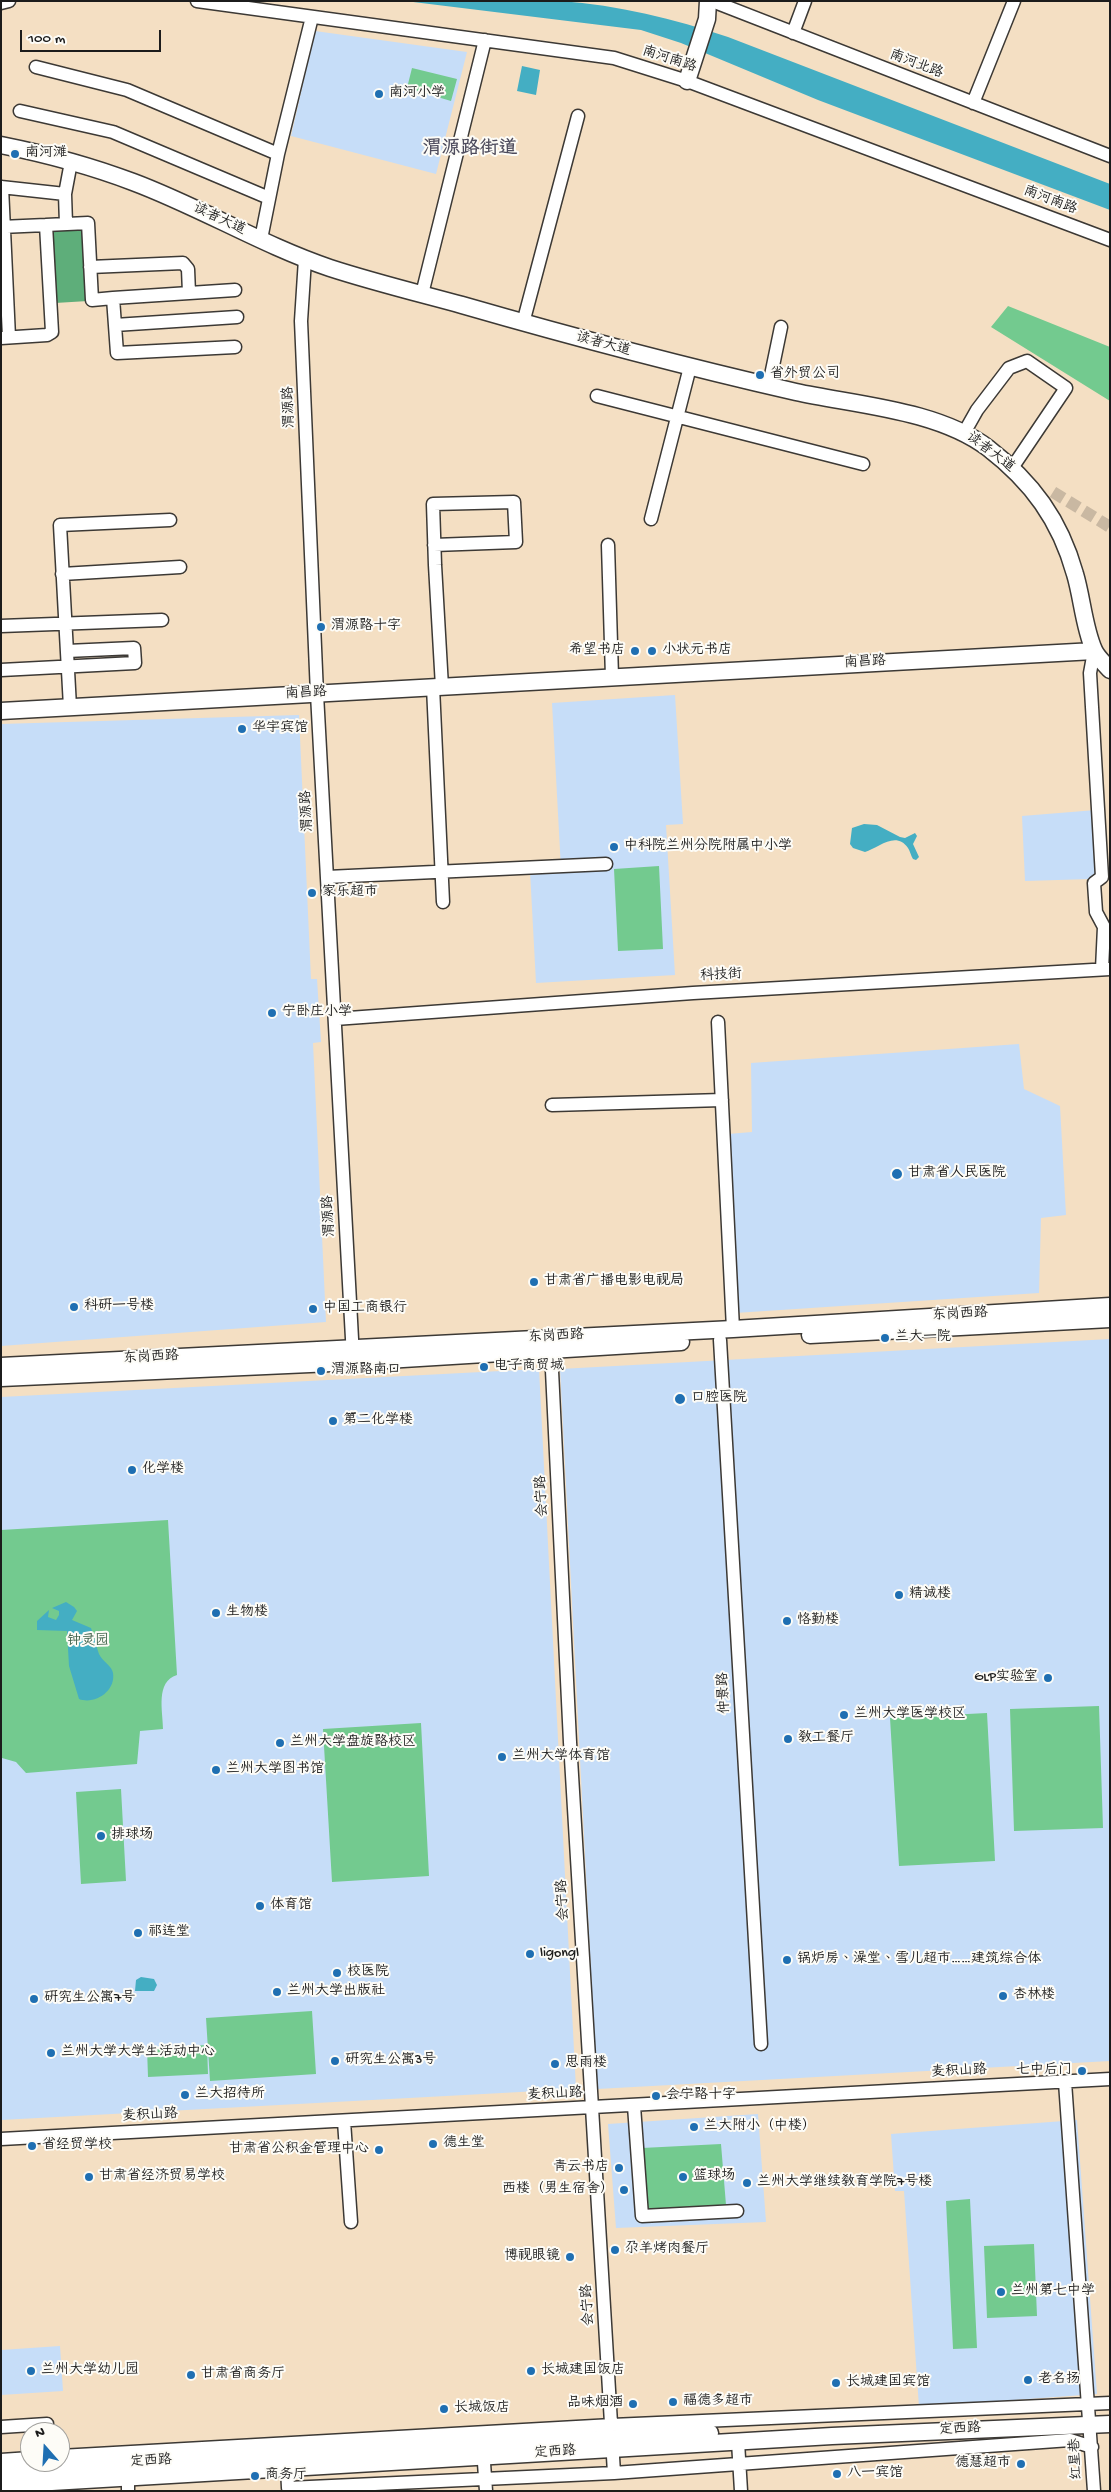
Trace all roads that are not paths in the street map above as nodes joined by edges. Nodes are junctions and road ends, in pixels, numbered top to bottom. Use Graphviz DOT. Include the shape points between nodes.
graph roads {
  1 [pos="9,1"];
  2 [pos="196,1"];
  3 [pos="708,1"];
  4 [pos="712,1"];
  5 [pos="805,1"];
  6 [pos="1014,1"];
  7 [pos="1,3"];
  8 [pos="312,17"];
  9 [pos="793,33"];
  10 [pos="485,40"];
  11 [pos="36,67"];
  12 [pos="687,81"];
  13 [pos="973,103"];
  14 [pos="20,111"];
  15 [pos="578,116"];
  16 [pos="1,145"];
  17 [pos="278,154"];
  18 [pos="1110,156"];
  19 [pos="71,162"];
  20 [pos="2,187"];
  21 [pos="65,194"];
  22 [pos="269,198"];
  23 [pos="66,224"];
  24 [pos="46,225"];
  25 [pos="3,227"];
  26 [pos="261,239"];
  27 [pos="1110,240"];
  28 [pos="306,259"];
  29 [pos="90,267"];
  30 [pos="235,290"];
  31 [pos="188,294"];
  32 [pos="422,294"];
  33 [pos="112,298"];
  34 [pos="237,317"];
  35 [pos="523,323"];
  36 [pos="115,325"];
  37 [pos="781,328"];
  38 [pos="5,338"];
  39 [pos="235,347"];
  40 [pos="690,367"];
  41 [pos="769,385"];
  42 [pos="597,396"];
  43 [pos="677,418"];
  44 [pos="964,433"];
  45 [pos="863,464"];
  46 [pos="1012,468"];
  47 [pos="652,519"];
  48 [pos="170,520"];
  49 [pos="434,545"];
  50 [pos="608,545"];
  51 [pos="180,567"];
  52 [pos="62,574"];
  53 [pos="162,620"];
  54 [pos="65,624"];
  55 [pos="1,626"];
  56 [pos="67,651"];
  57 [pos="1094,651"];
  58 [pos="68,667"];
  59 [pos="1,670"];
  60 [pos="1110,670"];
  61 [pos="612,677"];
  62 [pos="438,687"];
  63 [pos="317,694"];
  64 [pos="70,707"];
  65 [pos="1,711"];
  66 [pos="606,864"];
  67 [pos="442,871"];
  68 [pos="327,877"];
  69 [pos="443,902"];
  70 [pos="1106,969"];
  71 [pos="335,1019"];
  72 [pos="718,1022"];
  73 [pos="722,1100"];
  74 [pos="552,1105"];
  75 [pos="1110,1306"];
  76 [pos="1110,1319"];
  77 [pos="733,1329"];
  78 [pos="720,1340"];
  79 [pos="551,1350"];
  80 [pos="353,1354"];
  81 [pos="1,1366"];
  82 [pos="1,1378"];
  83 [pos="761,2044"];
  84 [pos="1110,2079"];
  85 [pos="1065,2082"];
  86 [pos="634,2106"];
  87 [pos="592,2108"];
  88 [pos="344,2121"];
  89 [pos="1,2139"];
  90 [pos="737,2211"];
  91 [pos="351,2222"];
  92 [pos="1110,2403"];
  93 [pos="1090,2415"];
  94 [pos="1110,2415"];
  95 [pos="1110,2424"];
  96 [pos="20,2426"];
  97 [pos="1,2427"];
  98 [pos="613,2437"];
  99 [pos="738,2442"];
  100 [pos="1092,2447"];
  101 [pos="483,2451"];
  102 [pos="70,2458"];
  103 [pos="20,2459"];
  104 [pos="1,2460"];
  105 [pos="739,2464"];
  106 [pos="288,2467"];
  107 [pos="1,2471"];
  108 [pos="128,2471"];
  109 [pos="614,2473"];
  110 [pos="1,2485"];
  111 [pos="485,2485"];
  112 [pos="741,2491"];
  113 [pos="1094,2491"];
  1 -- 7 [label="street"];
  2 -- 8 [label="street, 南河南路"];
  3 -- 12 [label="main road" via="707,20"];
  4 -- 9 [label="street, 南河北路"];
  5 -- 9 [label="street"];
  6 -- 13 [label="street"];
  8 -- 10 [label="street, 南河南路"];
  8 -- 17 [label="street"];
  9 -- 13 [label="street, 南河北路"];
  10 -- 12 [label="street, 南河南路" via="614,58"];
  10 -- 32 [label="street"];
  11 -- 17 [label="street" via="127,90"];
  12 -- 27 [label="street, 南河南路"];
  13 -- 18 [label="street, 南河北路"];
  14 -- 22 [label="street" via="113,132"];
  15 -- 35 [label="street"];
  16 -- 19 [label="main road, 读者大道"];
  17 -- 22 [label="street"];
  19 -- 21 [label="street"];
  19 -- 26 [label="main road, 读者大道" via="135,182"];
  20 -- 21 [label="street"];
  20 -- 25 [label="street"];
  21 -- 23 [label="street"];
  22 -- 26 [label="street"];
  23 -- 24 [label="street"];
  23 -- 29 [label="street" via="88,223"];
  24 -- 25 [label="street"];
  24 -- 38 [label="street" via="52,332"];
  25 -- 38 [label="street"];
  26 -- 28 [label="main road, 读者大道"];
  28 -- 32 [label="main road, 读者大道"];
  28 -- 63 [label="street, 渭源路" via="301,321"];
  29 -- 31 [label="street" via="183,263 188,270"];
  29 -- 33 [label="street" via="92,300"];
  30 -- 31 [label="street"];
  31 -- 33 [label="street"];
  32 -- 35 [label="main road, 读者大道"];
  33 -- 36 [label="street"];
  34 -- 36 [label="street"];
  35 -- 40 [label="main road, 读者大道"];
  36 -- 39 [label="street" via="117,352"];
  37 -- 41 [label="street"];
  40 -- 41 [label="main road, 读者大道"];
  40 -- 43 [label="street"];
  41 -- 44 [label="main road, 读者大道" via="920,417"];
  42 -- 43 [label="street"];
  43 -- 45 [label="street"];
  43 -- 47 [label="street"];
  44 -- 46 [label="main road, 读者大道"];
  44 -- 46 [label="street" via="1009,368 1027,361 1066,388"];
  46 -- 57 [label="main road, 读者大道" via="1051,514 1059,529 1075,575"];
  48 -- 52 [label="street" via="60,525"];
  49 -- 49 [label="street" via="432,504 514,502 516,542"];
  49 -- 62 [label="street"];
  50 -- 61 [label="street"];
  51 -- 52 [label="street"];
  52 -- 54 [label="street"];
  53 -- 54 [label="street"];
  54 -- 55 [label="street"];
  54 -- 56 [label="street"];
  56 -- 58 [label="street"];
  56 -- 58 [label="street" via="134,648 135,656 135,663"];
  57 -- 60 [label="main road"];
  57 -- 61 [label="main road, 南昌路"];
  57 -- 70 [label="street" via="1090,673 1102,877 1094,883 1096,912 1104,927"];
  58 -- 59 [label="street"];
  58 -- 64 [label="street"];
  61 -- 62 [label="main road, 南昌路"];
  62 -- 63 [label="main road, 南昌路"];
  62 -- 67 [label="street"];
  63 -- 64 [label="main road, 南昌路"];
  63 -- 68 [label="street, 渭源路"];
  64 -- 65 [label="main road, 南昌路"];
  66 -- 67 [label="street"];
  67 -- 68 [label="street"];
  67 -- 69 [label="street"];
  68 -- 71 [label="street, 渭源路"];
  70 -- 71 [label="street, 科技街" via="683,993"];
  71 -- 80 [label="street, 渭源路"];
  72 -- 73 [label="street"];
  73 -- 74 [label="street"];
  73 -- 77 [label="street"];
  75 -- 77 [label="main road, 东岗西路"];
  76 -- 78 [label="main road, 东岗西路"];
  77 -- 80 [label="main road, 东岗西路"];
  78 -- 79 [label="main road, 东岗西路"];
  78 -- 83 [label="street, 仲景路"];
  79 -- 80 [label="main road, 东岗西路"];
  79 -- 87 [label="street, 会宁路"];
  80 -- 81 [label="main road, 东岗西路"];
  80 -- 82 [label="main road, 东岗西路"];
  84 -- 85 [label="street, 麦积山路"];
  85 -- 86 [label="street, 麦积山路"];
  85 -- 93 [label="street, 红星巷"];
  86 -- 87 [label="street, 麦积山路"];
  86 -- 90 [label="street" via="642,2216"];
  87 -- 88 [label="street, 麦积山路"];
  87 -- 98 [label="street, 会宁路"];
  88 -- 89 [label="street, 麦积山路"];
  88 -- 91 [label="street"];
  92 -- 93 [label="street"];
  93 -- 94 [label="main road, 定西路"];
  93 -- 95 [label="main road, 定西路"];
  93 -- 98 [label="main road, 定西路"];
  93 -- 99 [label="main road, 定西路"];
  93 -- 100 [label="street, 红星巷"];
  96 -- 97 [label="street"];
  98 -- 99 [label="main road, 定西路"];
  98 -- 101 [label="main road, 定西路"];
  98 -- 108 [label="street"];
  98 -- 109 [label="street, 会宁路"];
  99 -- 105 [label="street"];
  100 -- 105 [label="street" via="1070,2440"];
  100 -- 113 [label="street, 红星巷"];
  101 -- 106 [label="main road, 定西路"];
  101 -- 108 [label="main road, 定西路"];
  101 -- 111 [label="street"];
  102 -- 108 [label="street"];
  103 -- 104 [label="street"];
  105 -- 109 [label="street"];
  105 -- 112 [label="street"];
  106 -- 108 [label="main road, 定西路"];
  106 -- 111 [label="street" via="288,2488"];
  107 -- 108 [label="main road, 定西路"];
  108 -- 110 [label="main road, 定西路"];
  109 -- 111 [label="street"];
}
